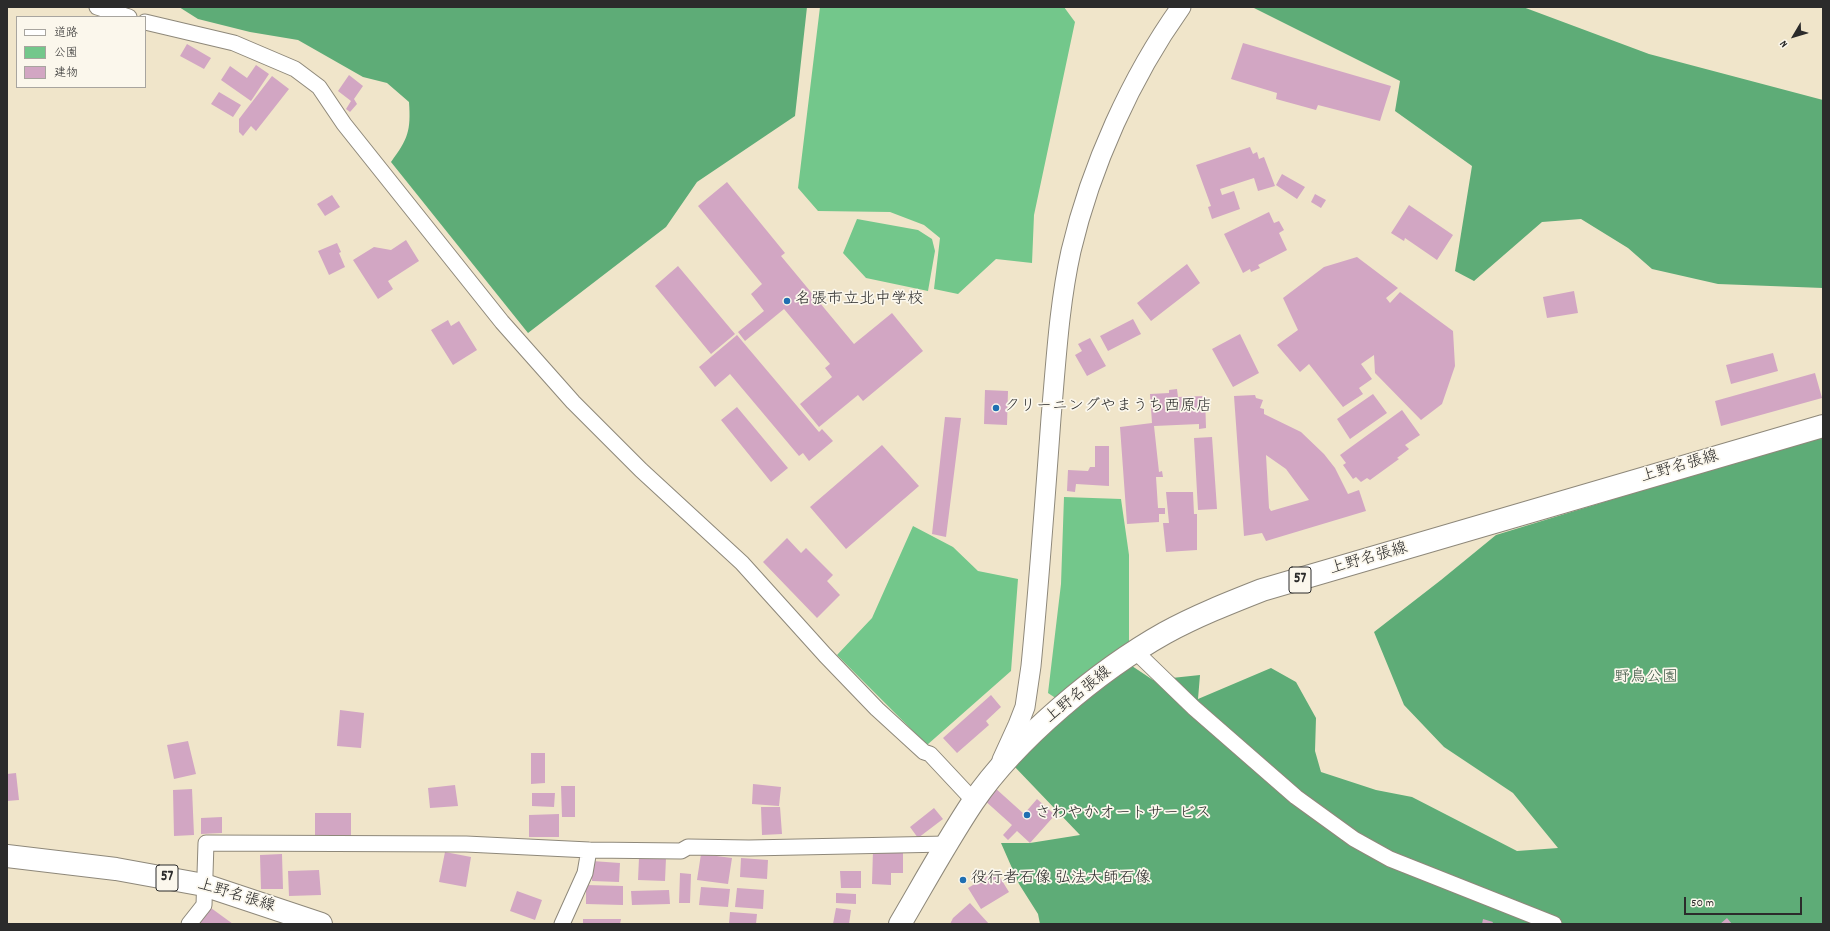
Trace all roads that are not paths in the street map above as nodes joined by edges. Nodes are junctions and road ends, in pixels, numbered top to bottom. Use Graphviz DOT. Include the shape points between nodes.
graph roads {
  1 [pos="96,7"];
  2 [pos="1181,7"];
  3 [pos="126,16"];
  4 [pos="146,22"];
  5 [pos="1823,426"];
  6 [pos="1136,652"];
  7 [pos="995,774"];
  8 [pos="974,801"];
  9 [pos="947,844"];
  10 [pos="589,850"];
  11 [pos="7,856"];
  12 [pos="204,885"];
  13 [pos="189,924"];
  14 [pos="321,924"];
  15 [pos="562,924"];
  16 [pos="900,924"];
  17 [pos="1554,924"];
  1 -- 3 [label="street"];
  2 -- 7 [label="street" via="1148,57 1112,130 1097,166 1071,251 1054,369 1034,638 1026,700 1018,725"];
  4 -- 8 [label="street" via="234,43 295,69 319,87 344,124 502,322 573,402 742,562 877,709 924,752 930,754"];
  5 -- 6 [label="main road, 上野名張線 / 57" via="1262,590 1196,618"];
  6 -- 7 [label="main road, 上野名張線 / 57" via="1064,706"];
  6 -- 17 [label="street" via="1194,708 1296,798 1354,839 1390,859"];
  7 -- 8 [label="main road, 上野名張線 / 57"];
  8 -- 9 [label="main road, 上野名張線 / 57"];
  9 -- 10 [label="street" via="688,847 681,851"];
  9 -- 16 [label="main road, 上野名張線 / 57"];
  10 -- 12 [label="street" via="466,844 206,843"];
  10 -- 15 [label="street" via="585,873"];
  11 -- 12 [label="main road, 上野名張線 / 57" via="116,869"];
  12 -- 13 [label="street" via="204,905"];
  12 -- 14 [label="main road, 上野名張線 / 57"];
}
